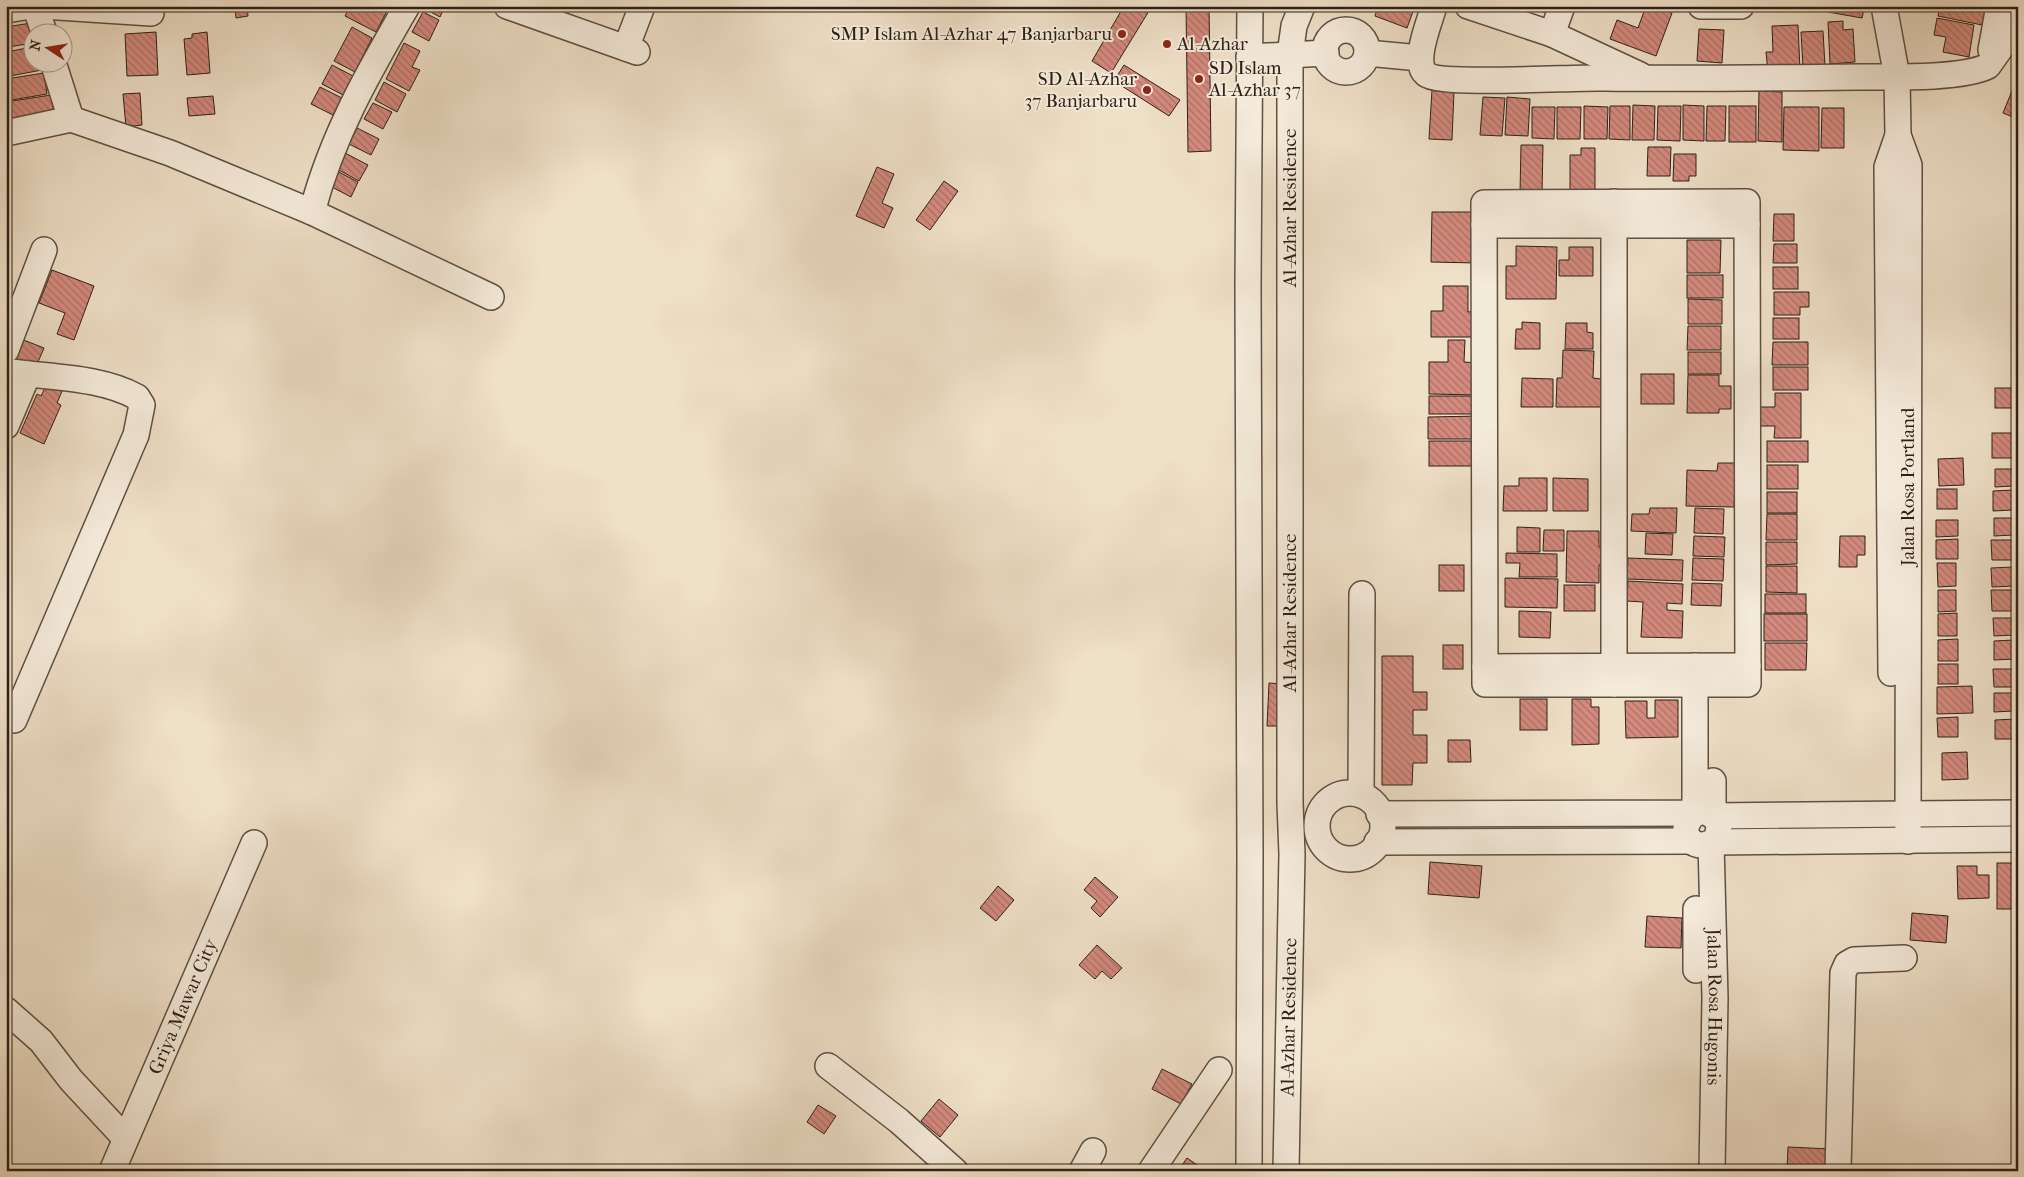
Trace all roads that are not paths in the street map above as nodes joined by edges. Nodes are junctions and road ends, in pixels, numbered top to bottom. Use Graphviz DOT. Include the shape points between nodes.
graph roads {
  1 [pos="33,6"];
  2 [pos="43,6"];
  3 [pos="407,6"];
  4 [pos="507,6"];
  5 [pos="642,6"];
  6 [pos="1250,6"];
  7 [pos="1302,6"];
  8 [pos="1434,6"];
  9 [pos="1468,6"];
  10 [pos="1562,6"];
  11 [pos="1701,6"];
  12 [pos="1741,6"];
  13 [pos="1884,6"];
  14 [pos="1999,6"];
  15 [pos="6,10"];
  16 [pos="151,13"];
  17 [pos="2018,15"];
  18 [pos="40,22"];
  19 [pos="1552,34"];
  20 [pos="1290,55"];
  21 [pos="1248,56"];
  22 [pos="1420,58"];
  23 [pos="1988,66"];
  24 [pos="56,72"];
  25 [pos="1897,77"];
  26 [pos="1649,79"];
  27 [pos="71,120"];
  28 [pos="6,133"];
  29 [pos="312,212"];
  30 [pos="1614,214"];
  31 [pos="44,250"];
  32 [pos="491,297"];
  33 [pos="6,350"];
  34 [pos="17,373"];
  35 [pos="6,426"];
  36 [pos="1362,594"];
  37 [pos="1614,675"];
  38 [pos="1704,675"];
  39 [pos="14,720"];
  40 [pos="1361,795"];
  41 [pos="1328,802"];
  42 [pos="1290,803"];
  43 [pos="1250,804"];
  44 [pos="1432,813"];
  45 [pos="2018,813"];
  46 [pos="1379,814"];
  47 [pos="1704,814"];
  48 [pos="1900,814"];
  49 [pos="2018,840"];
  50 [pos="1900,841"];
  51 [pos="1377,842"];
  52 [pos="1432,842"];
  53 [pos="1703,842"];
  54 [pos="254,843"];
  55 [pos="1330,852"];
  56 [pos="1292,854"];
  57 [pos="1250,856"];
  58 [pos="1904,958"];
  59 [pos="1696,970"];
  60 [pos="6,1010"];
  61 [pos="828,1066"];
  62 [pos="1219,1070"];
  63 [pos="126,1138"];
  64 [pos="112,1171"];
  65 [pos="954,1171"];
  66 [pos="1151,1171"];
  67 [pos="1248,1171"];
  68 [pos="1286,1171"];
  69 [pos="1712,1171"];
  70 [pos="1838,1171"];
  1 -- 15 [label="street"];
  1 -- 18 [label="street"];
  2 -- 16 [label="street"];
  3 -- 29 [label="street" via="336,137"];
  4 -- 5 [label="street" via="632,50"];
  6 -- 21 [label="street, Al-Azhar Residence"];
  7 -- 20 [label="street, Al-Azhar Residence" via="1294,26"];
  8 -- 22 [label="street"];
  9 -- 19 [label="street"];
  10 -- 19 [label="street"];
  11 -- 12 [label="street"];
  13 -- 25 [label="street, Jalan Rosa Portland"];
  14 -- 23 [label="street"];
  17 -- 23 [label="street"];
  19 -- 26 [label="street"];
  20 -- 21 [label="street"];
  20 -- 22 [label="street" via="1326,53 1330,64 1340,72 1352,72 1363,64 1367,53"];
  20 -- 42 [label="street, Al-Azhar Residence"];
  21 -- 43 [label="street, Al-Azhar Residence"];
  22 -- 26 [label="street" via="1426,74 1439,79"];
  23 -- 25 [label="street" via="1963,73"];
  24 -- 27 [label="street"];
  25 -- 26 [label="street"];
  25 -- 48 [label="street, Jalan Rosa Portland" via="1898,135 1909,165"];
  27 -- 28 [label="street"];
  27 -- 29 [label="street" via="170,153"];
  29 -- 32 [label="street"];
  30 -- 37 [label="street"];
  30 -- 37 [label="street" via="1484,226 1484,684"];
  30 -- 38 [label="street" via="1748,202 1748,684"];
  31 -- 33 [label="street"];
  34 -- 35 [label="street"];
  34 -- 39 [label="street" via="110,387 137,397 142,405 136,435"];
  36 -- 40 [label="street"];
  37 -- 38 [label="street"];
  38 -- 47 [label="street"];
  40 -- 41 [label="street" via="1344,794"];
  40 -- 46 [label="street" via="1372,801"];
  41 -- 42 [label="street"];
  41 -- 55 [label="street" via="1318,818 1317,828 1319,837"];
  42 -- 43 [label="street"];
  42 -- 56 [label="street, Al-Azhar Residence"];
  43 -- 57 [label="street, Al-Azhar Residence"];
  44 -- 46 [label="street"];
  44 -- 47 [label="street"];
  44 -- 52 [label="street"];
  45 -- 48 [label="street"];
  46 -- 51 [label="street" via="1383,828"];
  47 -- 48 [label="street"];
  47 -- 53 [label="street" via="1718,822 1719,832"];
  48 -- 50 [label="street, Jalan Rosa Portland"];
  49 -- 50 [label="street"];
  50 -- 53 [label="street"];
  51 -- 52 [label="street"];
  51 -- 55 [label="street" via="1360,858 1339,857"];
  52 -- 53 [label="street"];
  53 -- 59 [label="street, Jalan Rosa Hugonis"];
  53 -- 69 [label="street, Jalan Rosa Hugonis" via="1715,998"];
  54 -- 63 [label="street, Griya Mawar City"];
  55 -- 56 [label="street"];
  56 -- 57 [label="street"];
  56 -- 68 [label="street, Al-Azhar Residence"];
  57 -- 67 [label="street, Al-Azhar Residence"];
  58 -- 70 [label="street" via="1854,960 1847,964 1843,973"];
  60 -- 63 [label="street" via="41,1041"];
  61 -- 65 [label="street" via="899,1121"];
  62 -- 66 [label="street"];
  63 -- 64 [label="street, Griya Mawar City"];
}
